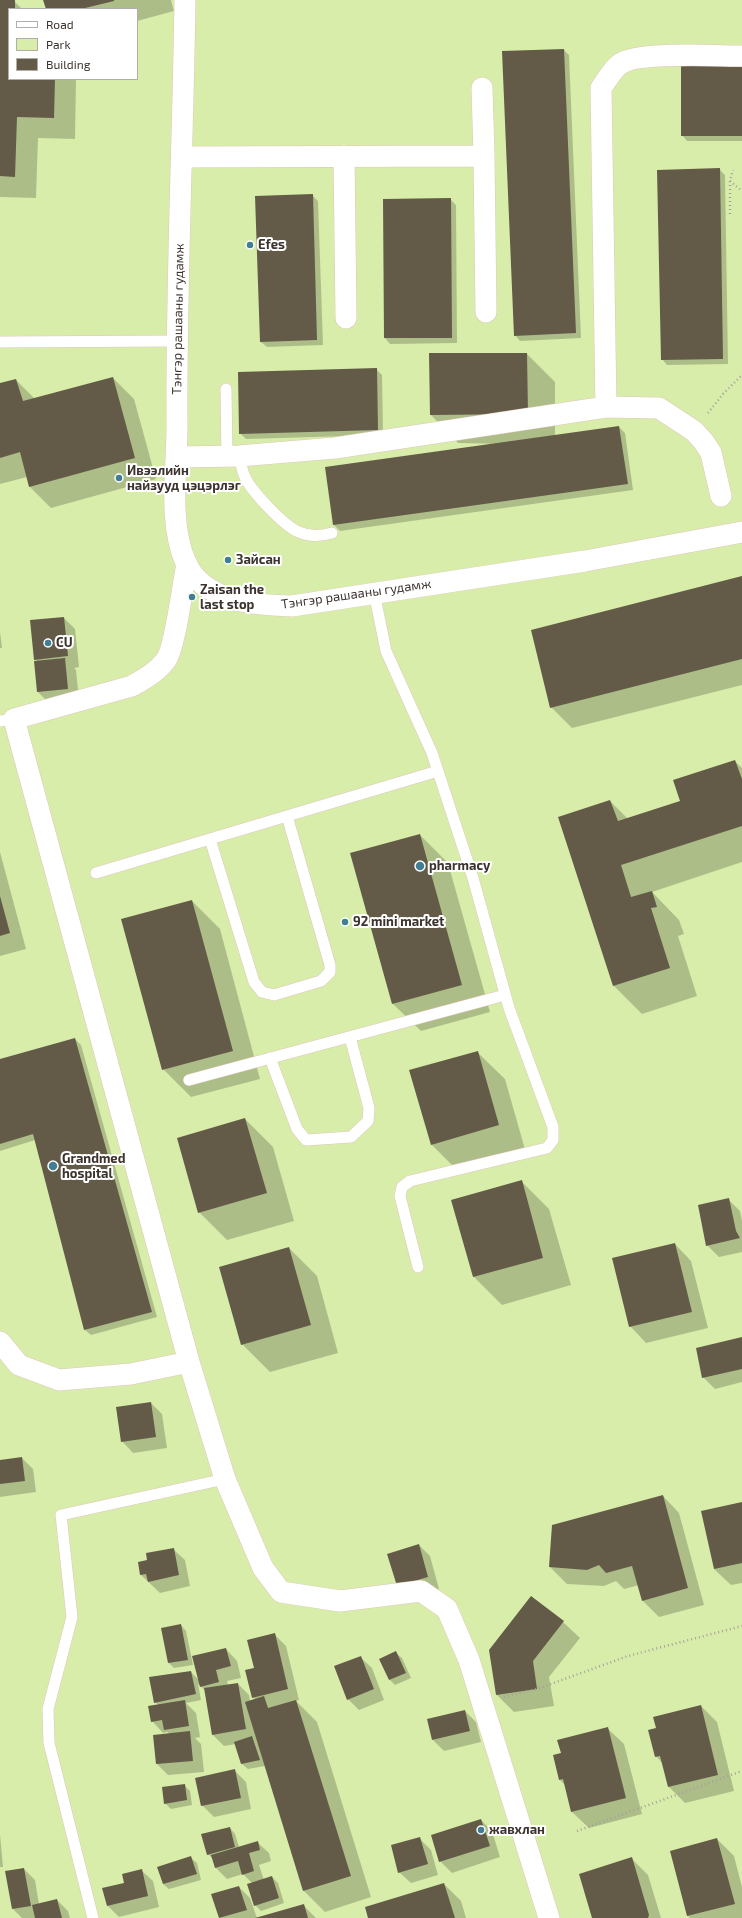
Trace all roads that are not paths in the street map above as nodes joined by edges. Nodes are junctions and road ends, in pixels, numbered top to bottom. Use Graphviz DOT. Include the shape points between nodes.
graph roads {
  1 [pos="185,0"];
  2 [pos="742,56"];
  3 [pos="482,88"];
  4 [pos="344,156"];
  5 [pos="484,156"];
  6 [pos="183,157"];
  7 [pos="486,312"];
  8 [pos="346,318"];
  9 [pos="176,341"];
  10 [pos="0,342"];
  11 [pos="226,389"];
  12 [pos="606,407"];
  13 [pos="177,457"];
  14 [pos="233,457"];
  15 [pos="721,496"];
  16 [pos="742,532"];
  17 [pos="332,533"];
  18 [pos="187,564"];
  19 [pos="374,592"];
  20 [pos="7,720"];
  21 [pos="438,771"];
  22 [pos="287,816"];
  23 [pos="210,839"];
  24 [pos="96,873"];
  25 [pos="505,995"];
  26 [pos="350,1037"];
  27 [pos="270,1058"];
  28 [pos="189,1080"];
  29 [pos="418,1267"];
  30 [pos="0,1342"];
  31 [pos="189,1362"];
  32 [pos="225,1479"];
  33 [pos="93,1918"];
  34 [pos="549,1918"];
  1 -- 6 [label="street, Тэнгэр рашааны гудамж"];
  2 -- 12 [label="street" via="666,56 631,59 620,64 601,88"];
  3 -- 5 [label="street"];
  4 -- 5 [label="street"];
  4 -- 6 [label="street"];
  4 -- 8 [label="street"];
  5 -- 7 [label="street"];
  6 -- 9 [label="street, Тэнгэр рашааны гудамж"];
  9 -- 10 [label="lane"];
  9 -- 13 [label="street, Тэнгэр рашааны гудамж"];
  11 -- 14 [label="lane"];
  12 -- 14 [label="street" via="335,448"];
  12 -- 15 [label="street" via="659,408 694,431 711,453"];
  13 -- 14 [label="street"];
  13 -- 18 [label="street, Тэнгэр рашааны гудамж" via="175,522"];
  14 -- 17 [label="lane" via="254,493 298,532 319,536"];
  16 -- 19 [label="street, Тэнгэр рашааны гудамж" via="585,561"];
  18 -- 19 [label="street, Тэнгэр рашааны гудамж" via="203,585 222,596 268,606 292,606"];
  18 -- 20 [label="street" via="166,660 148,677 132,686"];
  19 -- 21 [label="lane" via="386,651"];
  20 -- 31 [label="street"];
  21 -- 22 [label="lane"];
  21 -- 25 [label="lane" via="473,878"];
  22 -- 23 [label="lane"];
  22 -- 23 [label="lane" via="330,965 330,972 321,981 274,994 262,992 254,982"];
  23 -- 24 [label="lane"];
  25 -- 26 [label="lane"];
  25 -- 29 [label="lane" via="553,1127 553,1140 547,1148 410,1181 402,1187 400,1196"];
  26 -- 27 [label="lane"];
  26 -- 27 [label="lane" via="369,1108 368,1121 351,1137 306,1140 297,1129"];
  27 -- 28 [label="lane"];
  30 -- 31 [label="street" via="19,1365 59,1380 131,1374"];
  31 -- 32 [label="street"];
  32 -- 33 [label="lane" via="61,1515 72,1617 48,1709 49,1743"];
  32 -- 34 [label="street" via="263,1568 281,1592 340,1601 421,1591 447,1609 469,1660 482,1702 490,1746"];
}
